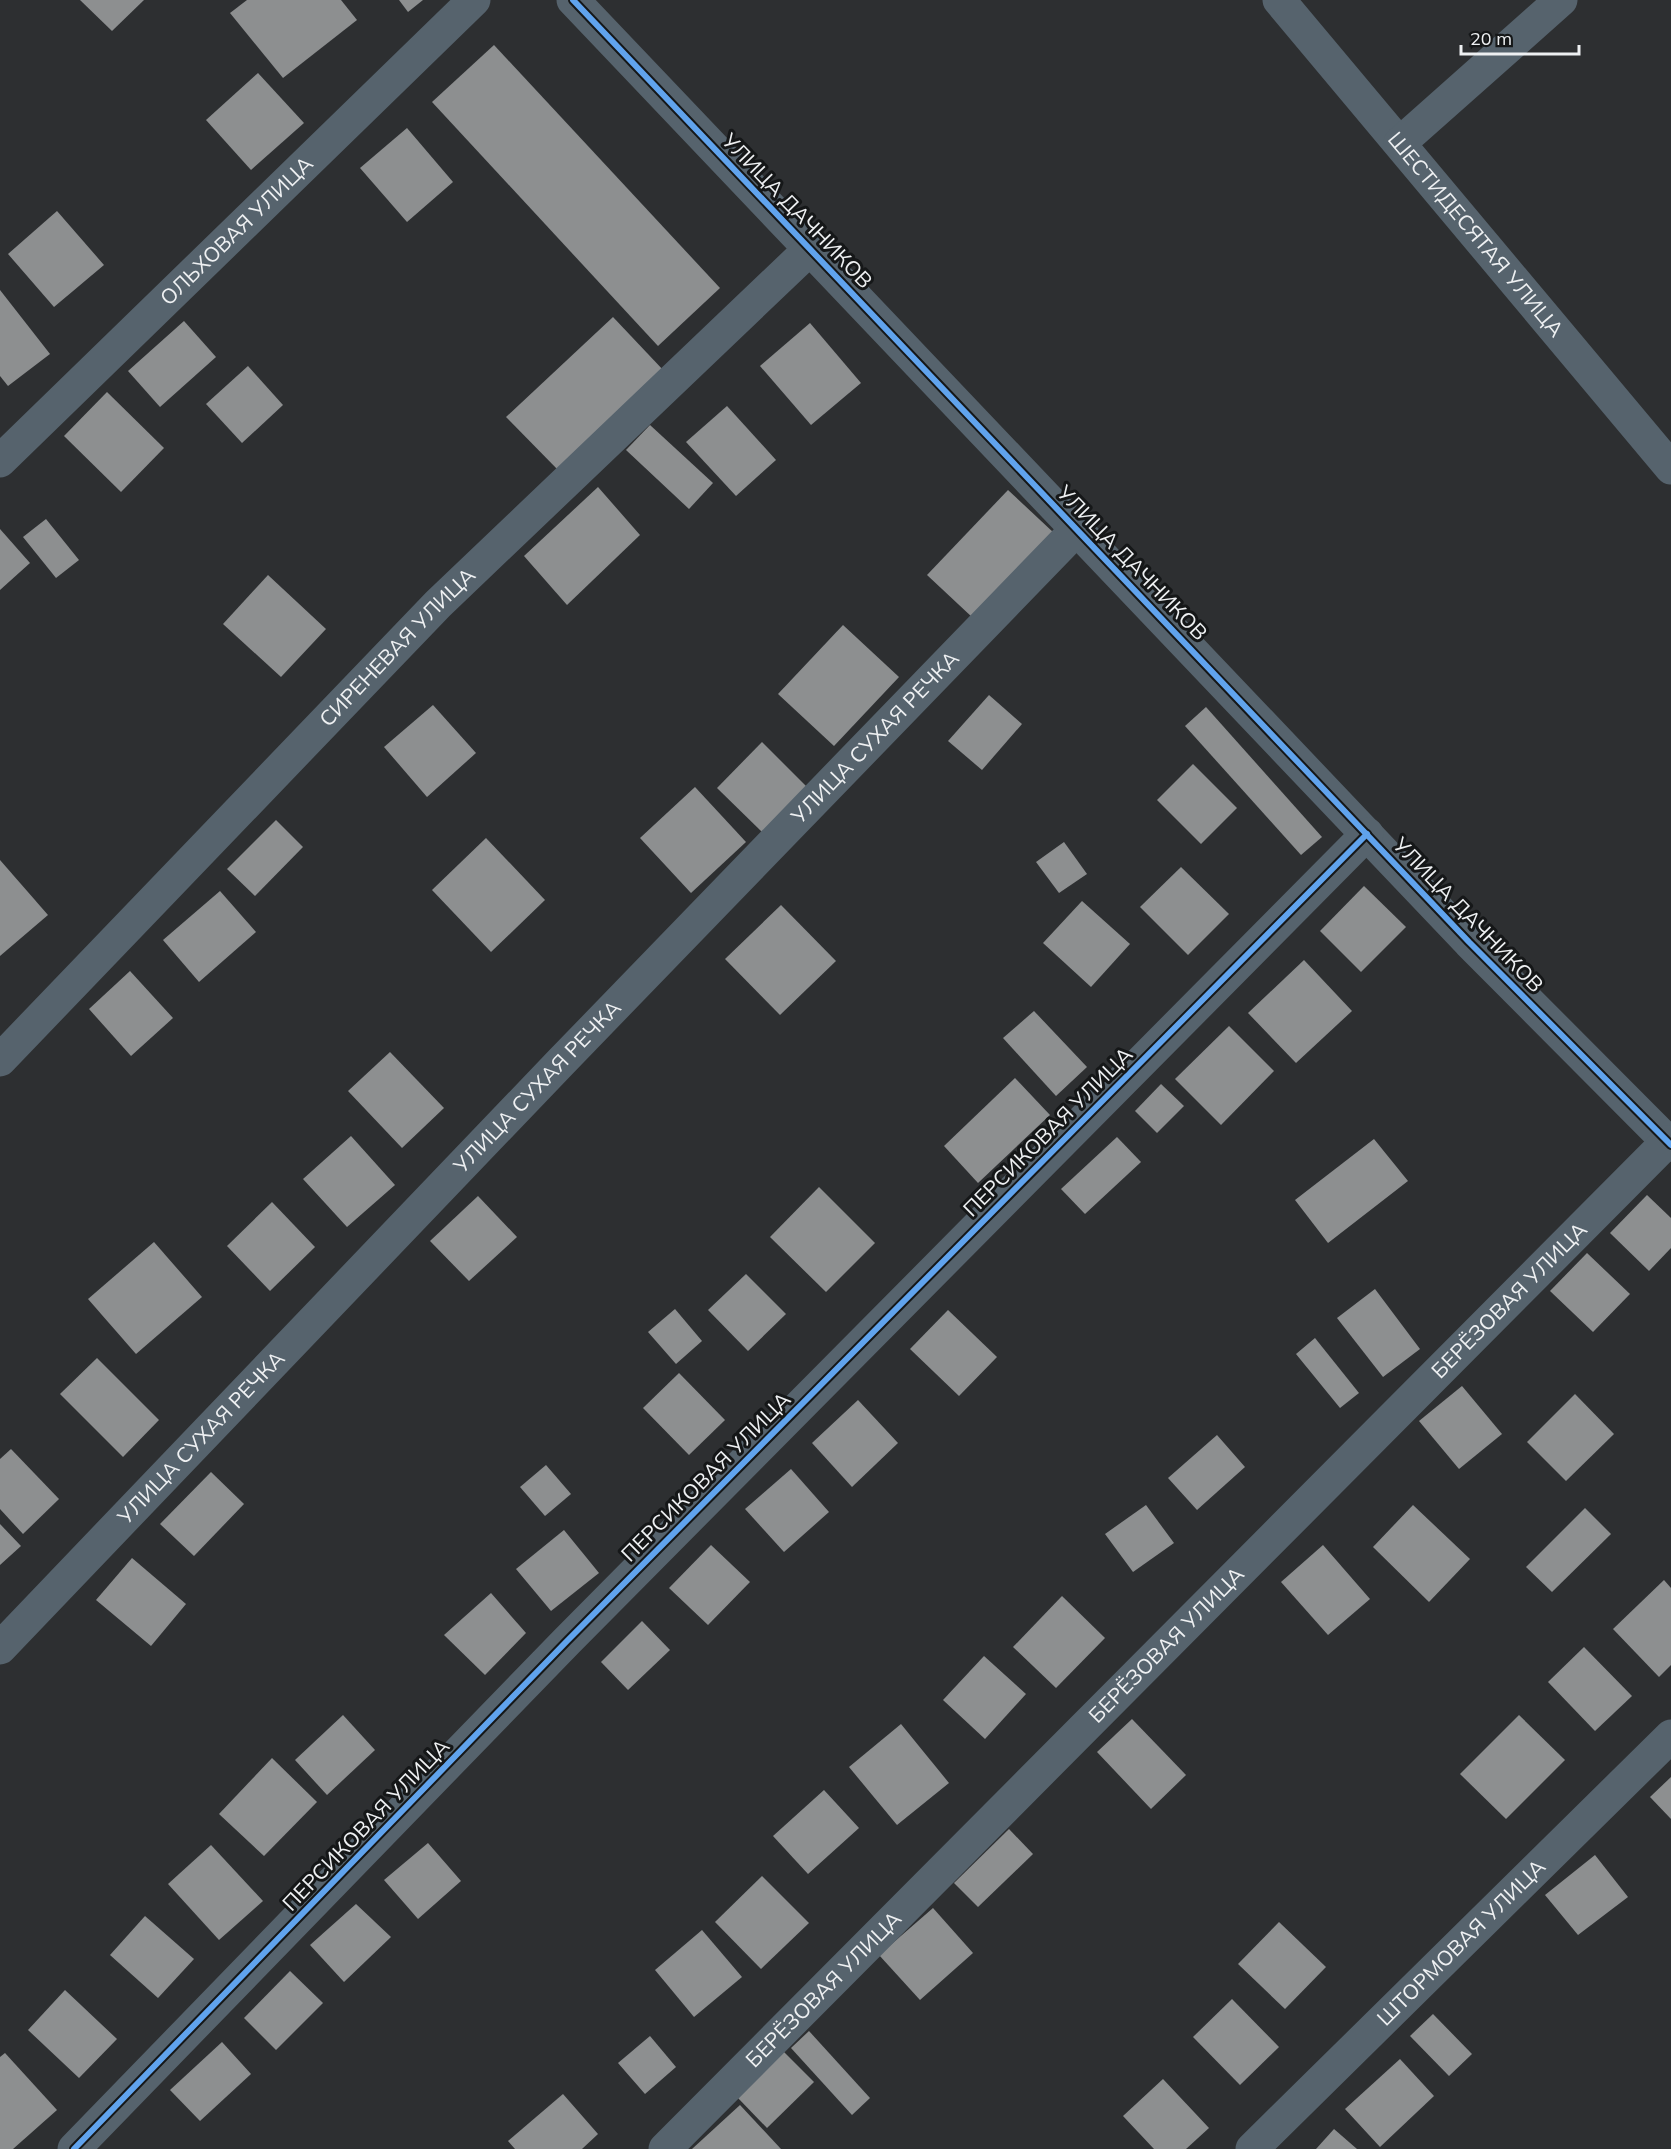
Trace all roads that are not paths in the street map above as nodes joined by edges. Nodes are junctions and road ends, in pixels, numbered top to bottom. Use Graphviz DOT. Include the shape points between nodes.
graph roads {
  1 [pos="474,0"];
  2 [pos="573,0"];
  3 [pos="1279,0"];
  4 [pos="1561,0"];
  5 [pos="1400,143"];
  6 [pos="810,249"];
  7 [pos="0,461"];
  8 [pos="1671,468"];
  9 [pos="1077,529"];
  10 [pos="1367,834"];
  11 [pos="0,1060"];
  12 [pos="1669,1144"];
  13 [pos="0,1648"];
  14 [pos="1671,1736"];
  15 [pos="74,2149"];
  16 [pos="665,2149"];
  17 [pos="1251,2149"];
  1 -- 7 [label="street, ОЛЬХОВАЯ УЛИЦА"];
  2 -- 6 [label="street, УЛИЦА ДАЧНИКОВ"];
  3 -- 5 [label="street, ШЕСТИДЕСЯТАЯ УЛИЦА"];
  4 -- 5 [label="street"];
  5 -- 8 [label="street, ШЕСТИДЕСЯТАЯ УЛИЦА"];
  6 -- 9 [label="street, УЛИЦА ДАЧНИКОВ"];
  6 -- 11 [label="street, СИРЕНЕВАЯ УЛИЦА" via="438,604"];
  9 -- 10 [label="street, УЛИЦА ДАЧНИКОВ"];
  9 -- 13 [label="street, УЛИЦА СУХАЯ РЕЧКА"];
  10 -- 12 [label="street, УЛИЦА ДАЧНИКОВ"];
  10 -- 15 [label="street, ПЕРСИКОВАЯ УЛИЦА" via="567,1641"];
  12 -- 16 [label="street, БЕРЁЗОВАЯ УЛИЦА"];
  14 -- 17 [label="street, ШТОРМОВАЯ УЛИЦА"];
}
